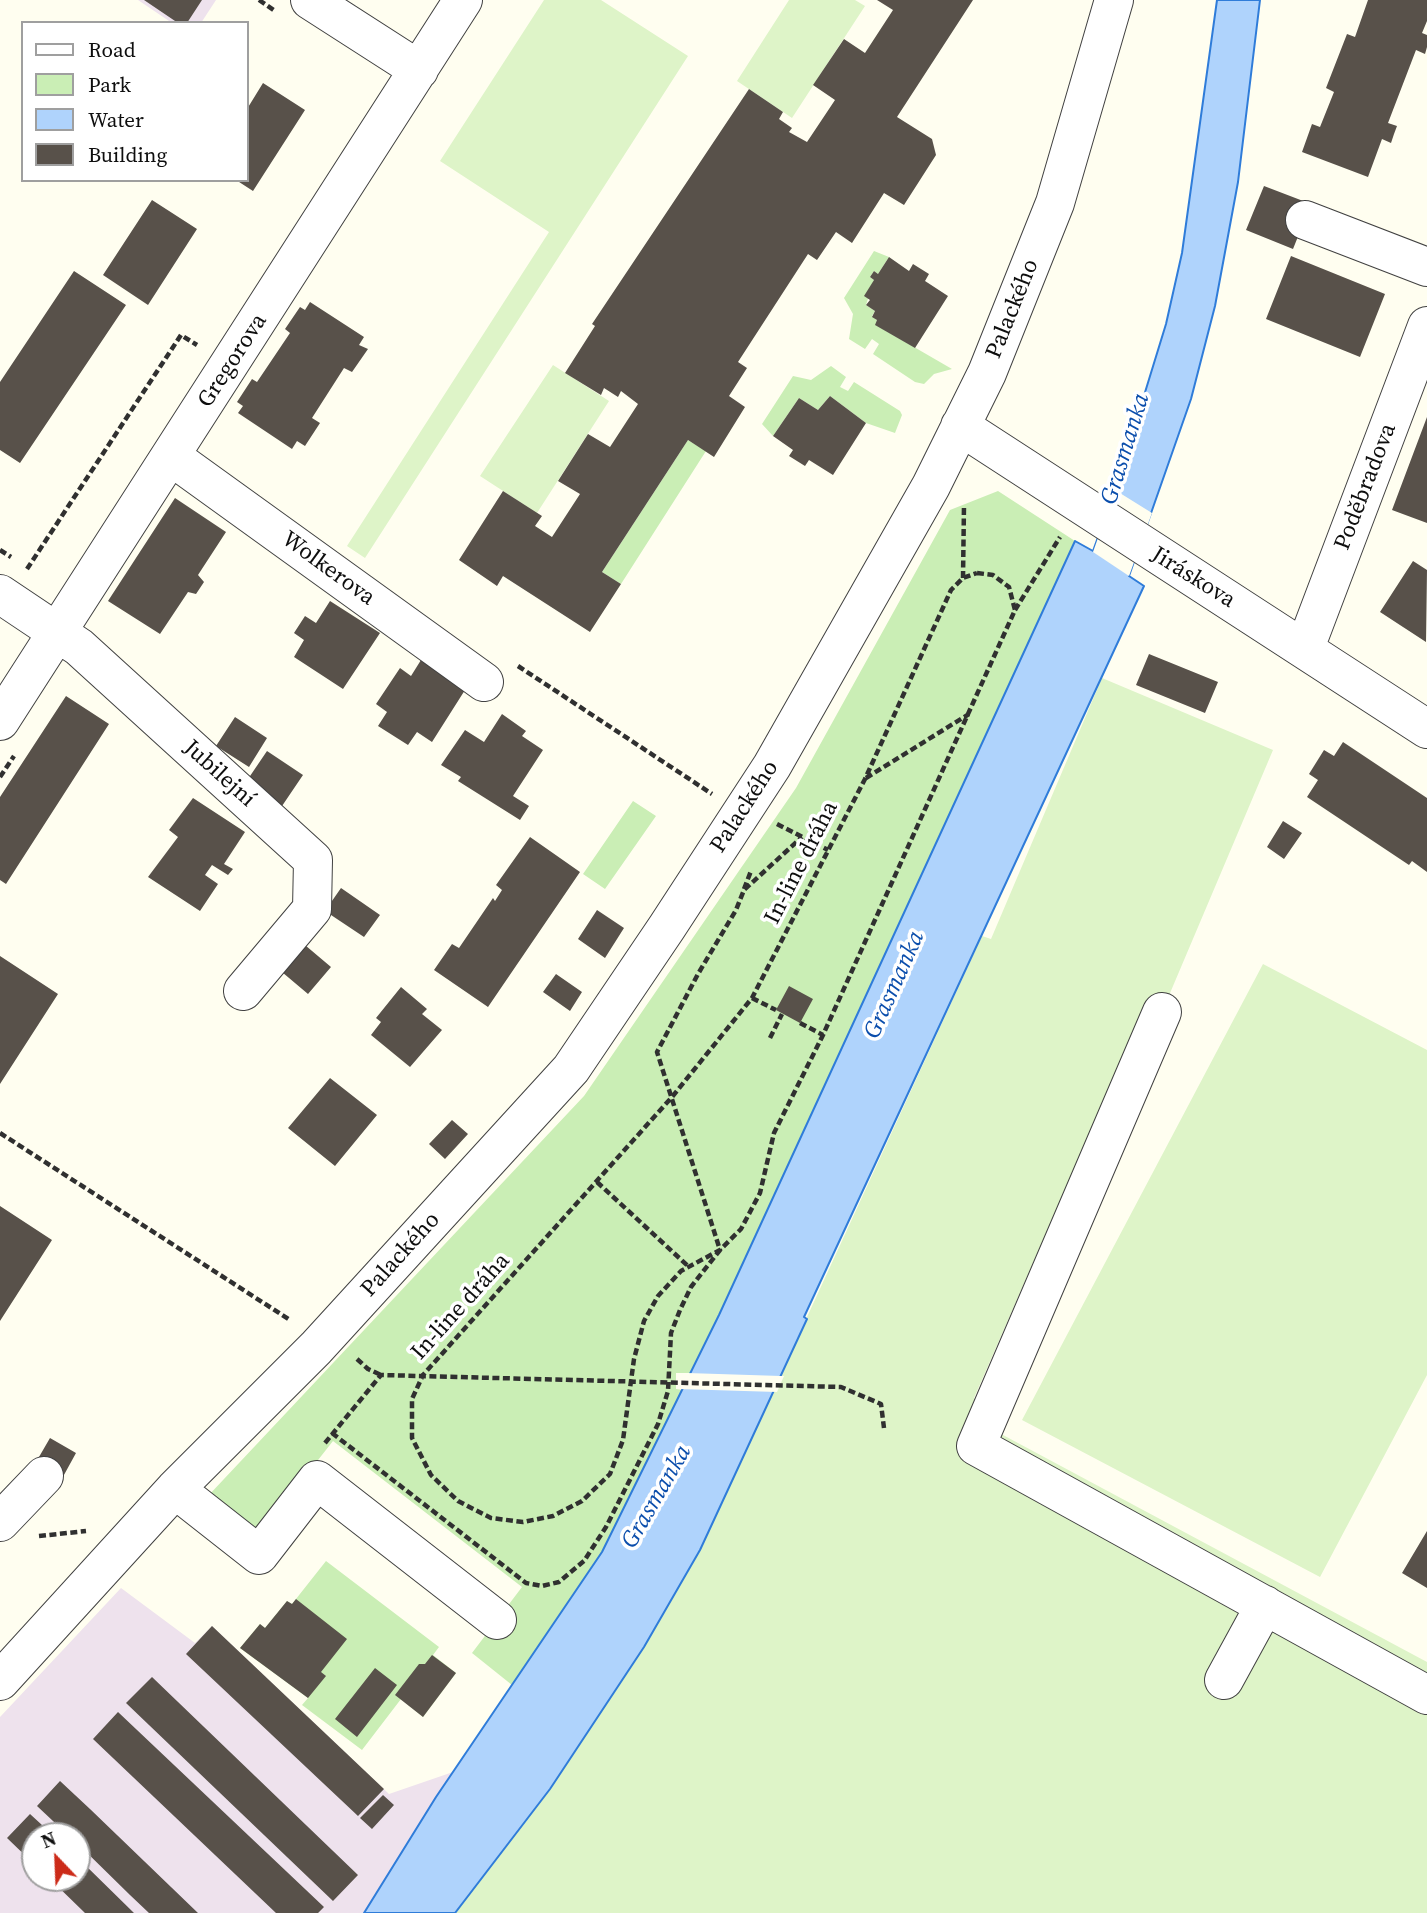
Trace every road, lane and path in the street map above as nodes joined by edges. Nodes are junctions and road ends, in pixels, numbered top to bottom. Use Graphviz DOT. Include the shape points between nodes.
graph roads {
  1 [pos="310,0"];
  2 [pos="463,0"];
  3 [pos="1114,0"];
  4 [pos="419,70"];
  5 [pos="1305,220"];
  6 [pos="1427,267"];
  7 [pos="1427,326"];
  8 [pos="230,366"];
  9 [pos="960,426"];
  10 [pos="172,457"];
  11 [pos="1066,528"];
  12 [pos="7,599"];
  13 [pos="1015,610"];
  14 [pos="58,633"];
  15 [pos="1304,648"];
  16 [pos="484,681"];
  17 [pos="969,713"];
  18 [pos="0,721"];
  19 [pos="1427,729"];
  20 [pos="643,748"];
  21 [pos="864,779"];
  22 [pos="719,791"];
  23 [pos="771,820"];
  24 [pos="802,837"];
  25 [pos="828,851"];
  26 [pos="243,991"];
  27 [pos="752,998"];
  28 [pos="776,1010"];
  29 [pos="1162,1012"];
  30 [pos="782,1014"];
  31 [pos="800,1023"];
  32 [pos="823,1035"];
  33 [pos="770,1038"];
  34 [pos="672,1097"];
  35 [pos="0,1133"];
  36 [pos="596,1182"];
  37 [pos="720,1250"];
  38 [pos="689,1267"];
  39 [pos="291,1317"];
  40 [pos="301,1337"];
  41 [pos="368,1369"];
  42 [pos="381,1375"];
  43 [pos="423,1375"];
  44 [pos="632,1381"];
  45 [pos="669,1381"];
  46 [pos="884,1427"];
  47 [pos="332,1433"];
  48 [pos="44,1476"];
  49 [pos="317,1480"];
  50 [pos="175,1489"];
  51 [pos="0,1522"];
  52 [pos="1265,1605"];
  53 [pos="497,1620"];
  54 [pos="0,1681"];
  55 [pos="1224,1681"];
  56 [pos="1427,1695"];
  1 -- 4 [label="street"];
  2 -- 4 [label="street, Gregorova"];
  3 -- 9 [label="street, Palackého" via="1055,204 1015,309"];
  4 -- 8 [label="street, Gregorova"];
  5 -- 6 [label="street"];
  7 -- 15 [label="street, Poděbradova"];
  8 -- 10 [label="street, Gregorova"];
  8 -- 12 [label="path" via="181,335"];
  9 -- 15 [label="street, Jiráskova"];
  9 -- 40 [label="street, Palackého" via="925,498 772,766 570,1069"];
  10 -- 14 [label="street, Gregorova"];
  10 -- 16 [label="street, Wolkerova"];
  11 -- 13 [label="path"];
  12 -- 14 [label="street, Jubilejní"];
  13 -- 17 [label="path, In-line dráha"];
  13 -- 21 [label="path, In-line dráha" via="1009,587 993,575 977,573 951,590"];
  14 -- 18 [label="street, Gregorova"];
  14 -- 26 [label="street, Jubilejní" via="79,647 313,860 312,909"];
  15 -- 19 [label="street, Jiráskova"];
  17 -- 21 [label="path"];
  17 -- 32 [label="path, In-line dráha"];
  20 -- 22 [label="path" via="716,796"];
  21 -- 25 [label="path, In-line dráha"];
  23 -- 24 [label="path"];
  24 -- 25 [label="path"];
  24 -- 34 [label="path" via="744,890 657,1052"];
  25 -- 27 [label="path, In-line dráha"];
  27 -- 28 [label="path"];
  27 -- 34 [label="path, In-line dráha"];
  29 -- 52 [label="street" via="976,1446"];
  30 -- 33 [label="path"];
  31 -- 32 [label="path"];
  32 -- 37 [label="path, In-line dráha" via="774,1133 760,1193 741,1229"];
  34 -- 36 [label="path, In-line dráha"];
  34 -- 37 [label="path"];
  35 -- 39 [label="path"];
  36 -- 38 [label="path"];
  36 -- 43 [label="path, In-line dráha"];
  37 -- 38 [label="path, In-line dráha"];
  37 -- 45 [label="path" via="691,1287 671,1333"];
  38 -- 44 [label="path, In-line dráha" via="659,1296 644,1321"];
  39 -- 40 [label="path"];
  39 -- 40 [label="path"];
  40 -- 50 [label="street, Palackého"];
  41 -- 42 [label="path"];
  42 -- 43 [label="path"];
  42 -- 47 [label="path"];
  43 -- 44 [label="path"];
  43 -- 44 [label="path, In-line dráha" via="412,1399 412,1438 431,1475 458,1501 491,1518 523,1522 553,1516 582,1501 610,1474 623,1440"];
  44 -- 45 [label="path"];
  45 -- 46 [label="path" via="841,1387 881,1404"];
  45 -- 47 [label="path" via="658,1424 606,1527 573,1574 542,1586 526,1583"];
  47 -- 49 [label="path" via="304,1470"];
  48 -- 51 [label="street"];
  49 -- 50 [label="street" via="259,1555"];
  49 -- 53 [label="street"];
  50 -- 54 [label="street, Palackého"];
  52 -- 55 [label="street"];
  52 -- 56 [label="street"];
}
